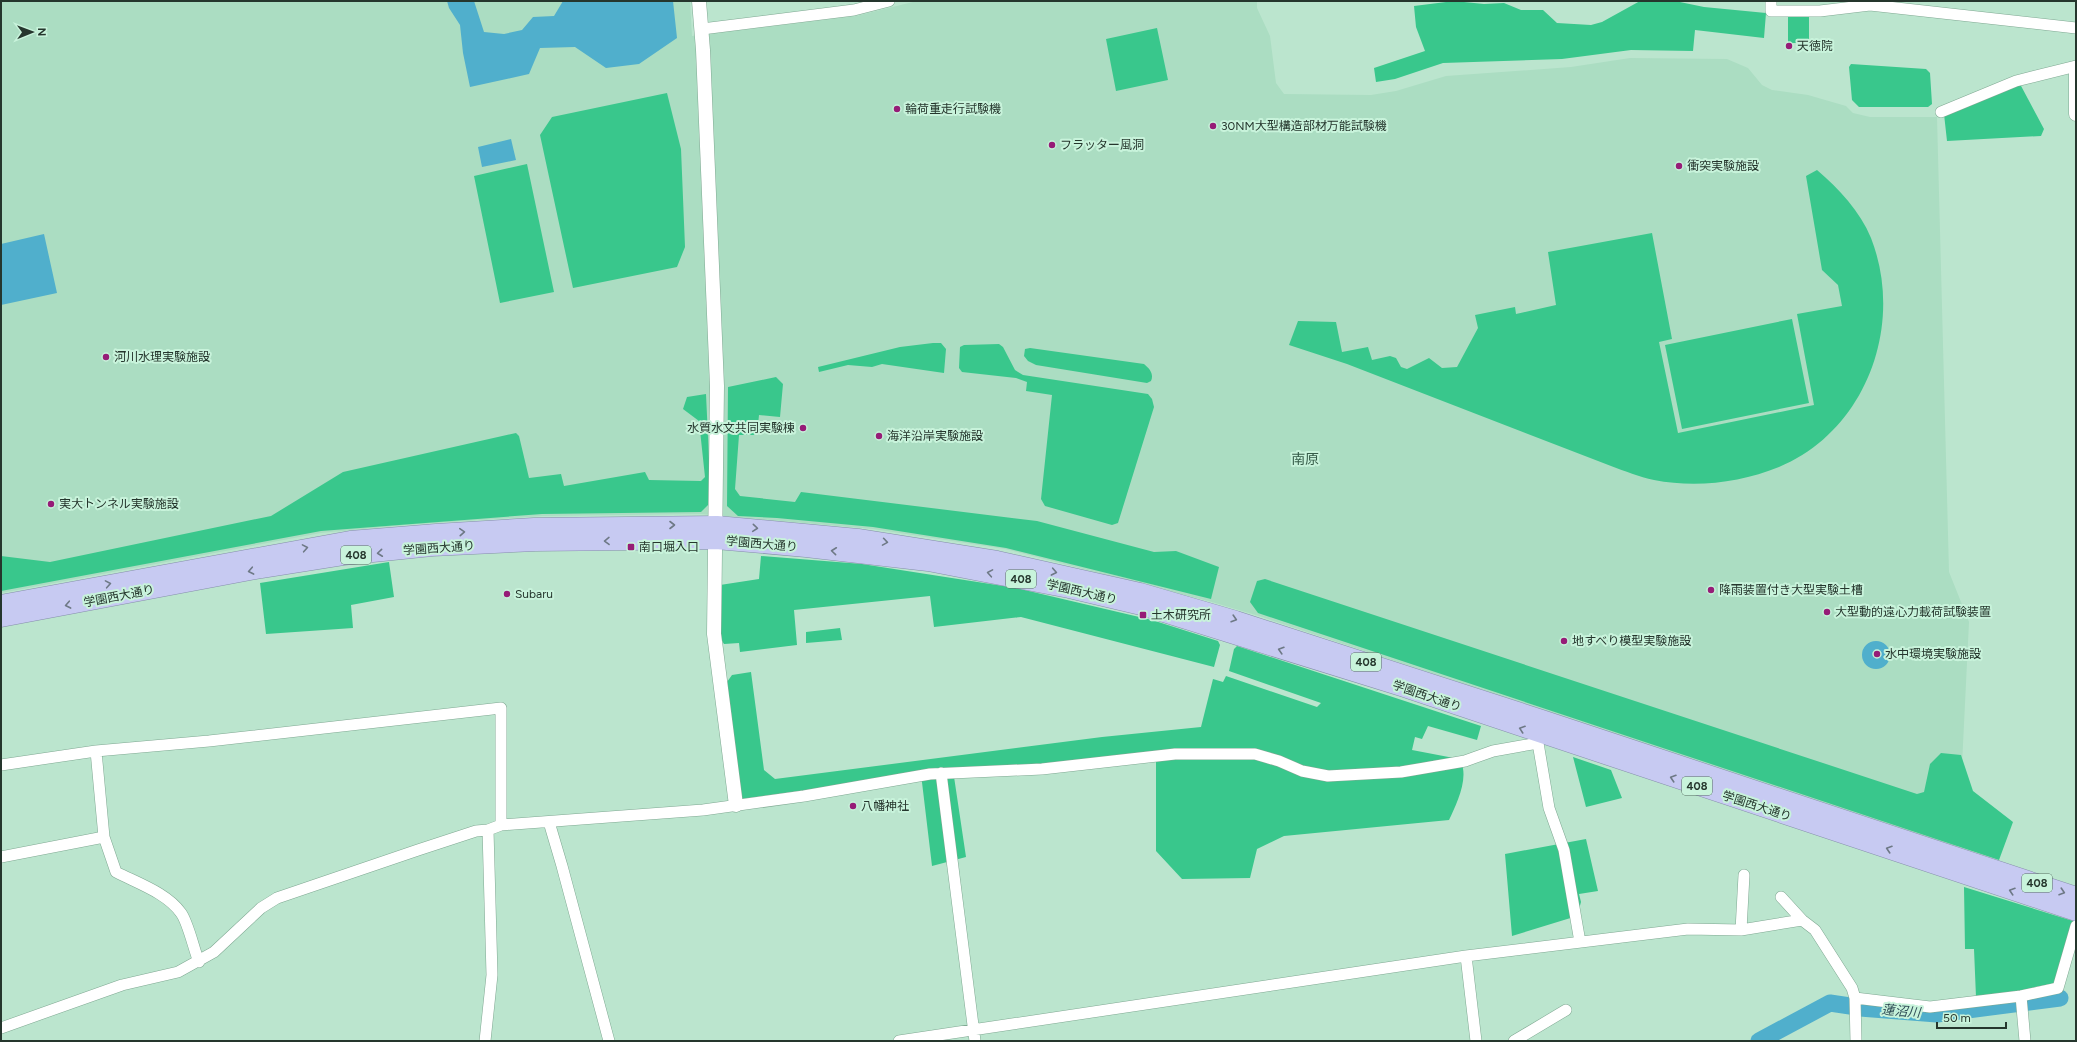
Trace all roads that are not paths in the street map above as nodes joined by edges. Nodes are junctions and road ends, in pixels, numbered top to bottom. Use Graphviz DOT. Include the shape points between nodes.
graph roads {
  1 [pos="699,1"];
  2 [pos="889,1"];
  3 [pos="1771,1"];
  4 [pos="2076,28"];
  5 [pos="702,29"];
  6 [pos="2076,67"];
  7 [pos="1941,112"];
  8 [pos="2076,114"];
  9 [pos="716,533"];
  10 [pos="437,540"];
  11 [pos="1,604"];
  12 [pos="1,618"];
  13 [pos="1539,739"];
  14 [pos="96,751"];
  15 [pos="1,765"];
  16 [pos="941,773"];
  17 [pos="736,805"];
  18 [pos="548,822"];
  19 [pos="501,824"];
  20 [pos="488,830"];
  21 [pos="104,837"];
  22 [pos="1,858"];
  23 [pos="1744,875"];
  24 [pos="2076,896"];
  25 [pos="1781,897"];
  26 [pos="2076,912"];
  27 [pos="1802,920"];
  28 [pos="2076,926"];
  29 [pos="1741,930"];
  30 [pos="1580,942"];
  31 [pos="1466,956"];
  32 [pos="199,962"];
  33 [pos="1855,998"];
  34 [pos="2021,998"];
  35 [pos="1566,1010"];
  36 [pos="1,1028"];
  37 [pos="974,1036"];
  38 [pos="485,1041"];
  39 [pos="608,1041"];
  40 [pos="899,1041"];
  41 [pos="1476,1041"];
  42 [pos="1514,1041"];
  43 [pos="1856,1041"];
  44 [pos="2025,1041"];
  1 -- 5 [label="street"];
  2 -- 5 [label="street" via="854,10"];
  3 -- 4 [label="street" via="1771,11 1820,11 1870,5"];
  5 -- 9 [label="street" via="717,386"];
  6 -- 7 [label="street" via="2016,80"];
  6 -- 8 [label="street"];
  9 -- 10 [label="highway, 学園西大通り / 408" via="534,527"];
  13 -- 9 [label="highway, 学園西大通り / 408, one-way" via="1289,652 1141,606 928,562 806,548"];
  9 -- 17 [label="street" via="714,634"];
  9 -- 24 [label="highway, 学園西大通り / 408, one-way" via="858,538 1071,575 1140,592 1236,620 1520,712"];
  11 -- 10 [label="highway, 学園西大通り / 408, one-way" via="350,540"];
  10 -- 12 [label="highway, 学園西大通り / 408, one-way" via="261,569"];
  13 -- 16 [label="street" via="1465,760 1401,772 1340,776 1316,774 1255,754 1175,754 1042,769"];
  26 -- 13 [label="highway, 学園西大通り / 408, one-way"];
  13 -- 30 [label="street" via="1549,808 1564,850"];
  14 -- 15 [label="street"];
  14 -- 19 [label="street" via="501,708"];
  14 -- 21 [label="street"];
  16 -- 17 [label="street"];
  16 -- 37 [label="street"];
  17 -- 18 [label="street" via="704,810"];
  18 -- 19 [label="street"];
  18 -- 39 [label="street"];
  19 -- 20 [label="street"];
  20 -- 32 [label="street" via="476,831 277,898 261,908 214,952"];
  20 -- 38 [label="street" via="492,975"];
  21 -- 22 [label="street"];
  21 -- 32 [label="street" via="116,872 168,901 182,913"];
  23 -- 29 [label="street"];
  25 -- 27 [label="street"];
  27 -- 29 [label="street"];
  27 -- 33 [label="street" via="1822,939 1852,988"];
  28 -- 34 [label="street" via="2058,988"];
  29 -- 30 [label="street" via="1688,929"];
  30 -- 31 [label="street"];
  31 -- 37 [label="street"];
  31 -- 41 [label="street"];
  32 -- 36 [label="street" via="178,972 122,985"];
  33 -- 34 [label="street" via="1930,1008"];
  33 -- 43 [label="street"];
  34 -- 44 [label="street"];
  35 -- 42 [label="street"];
  37 -- 40 [label="street"];
}
